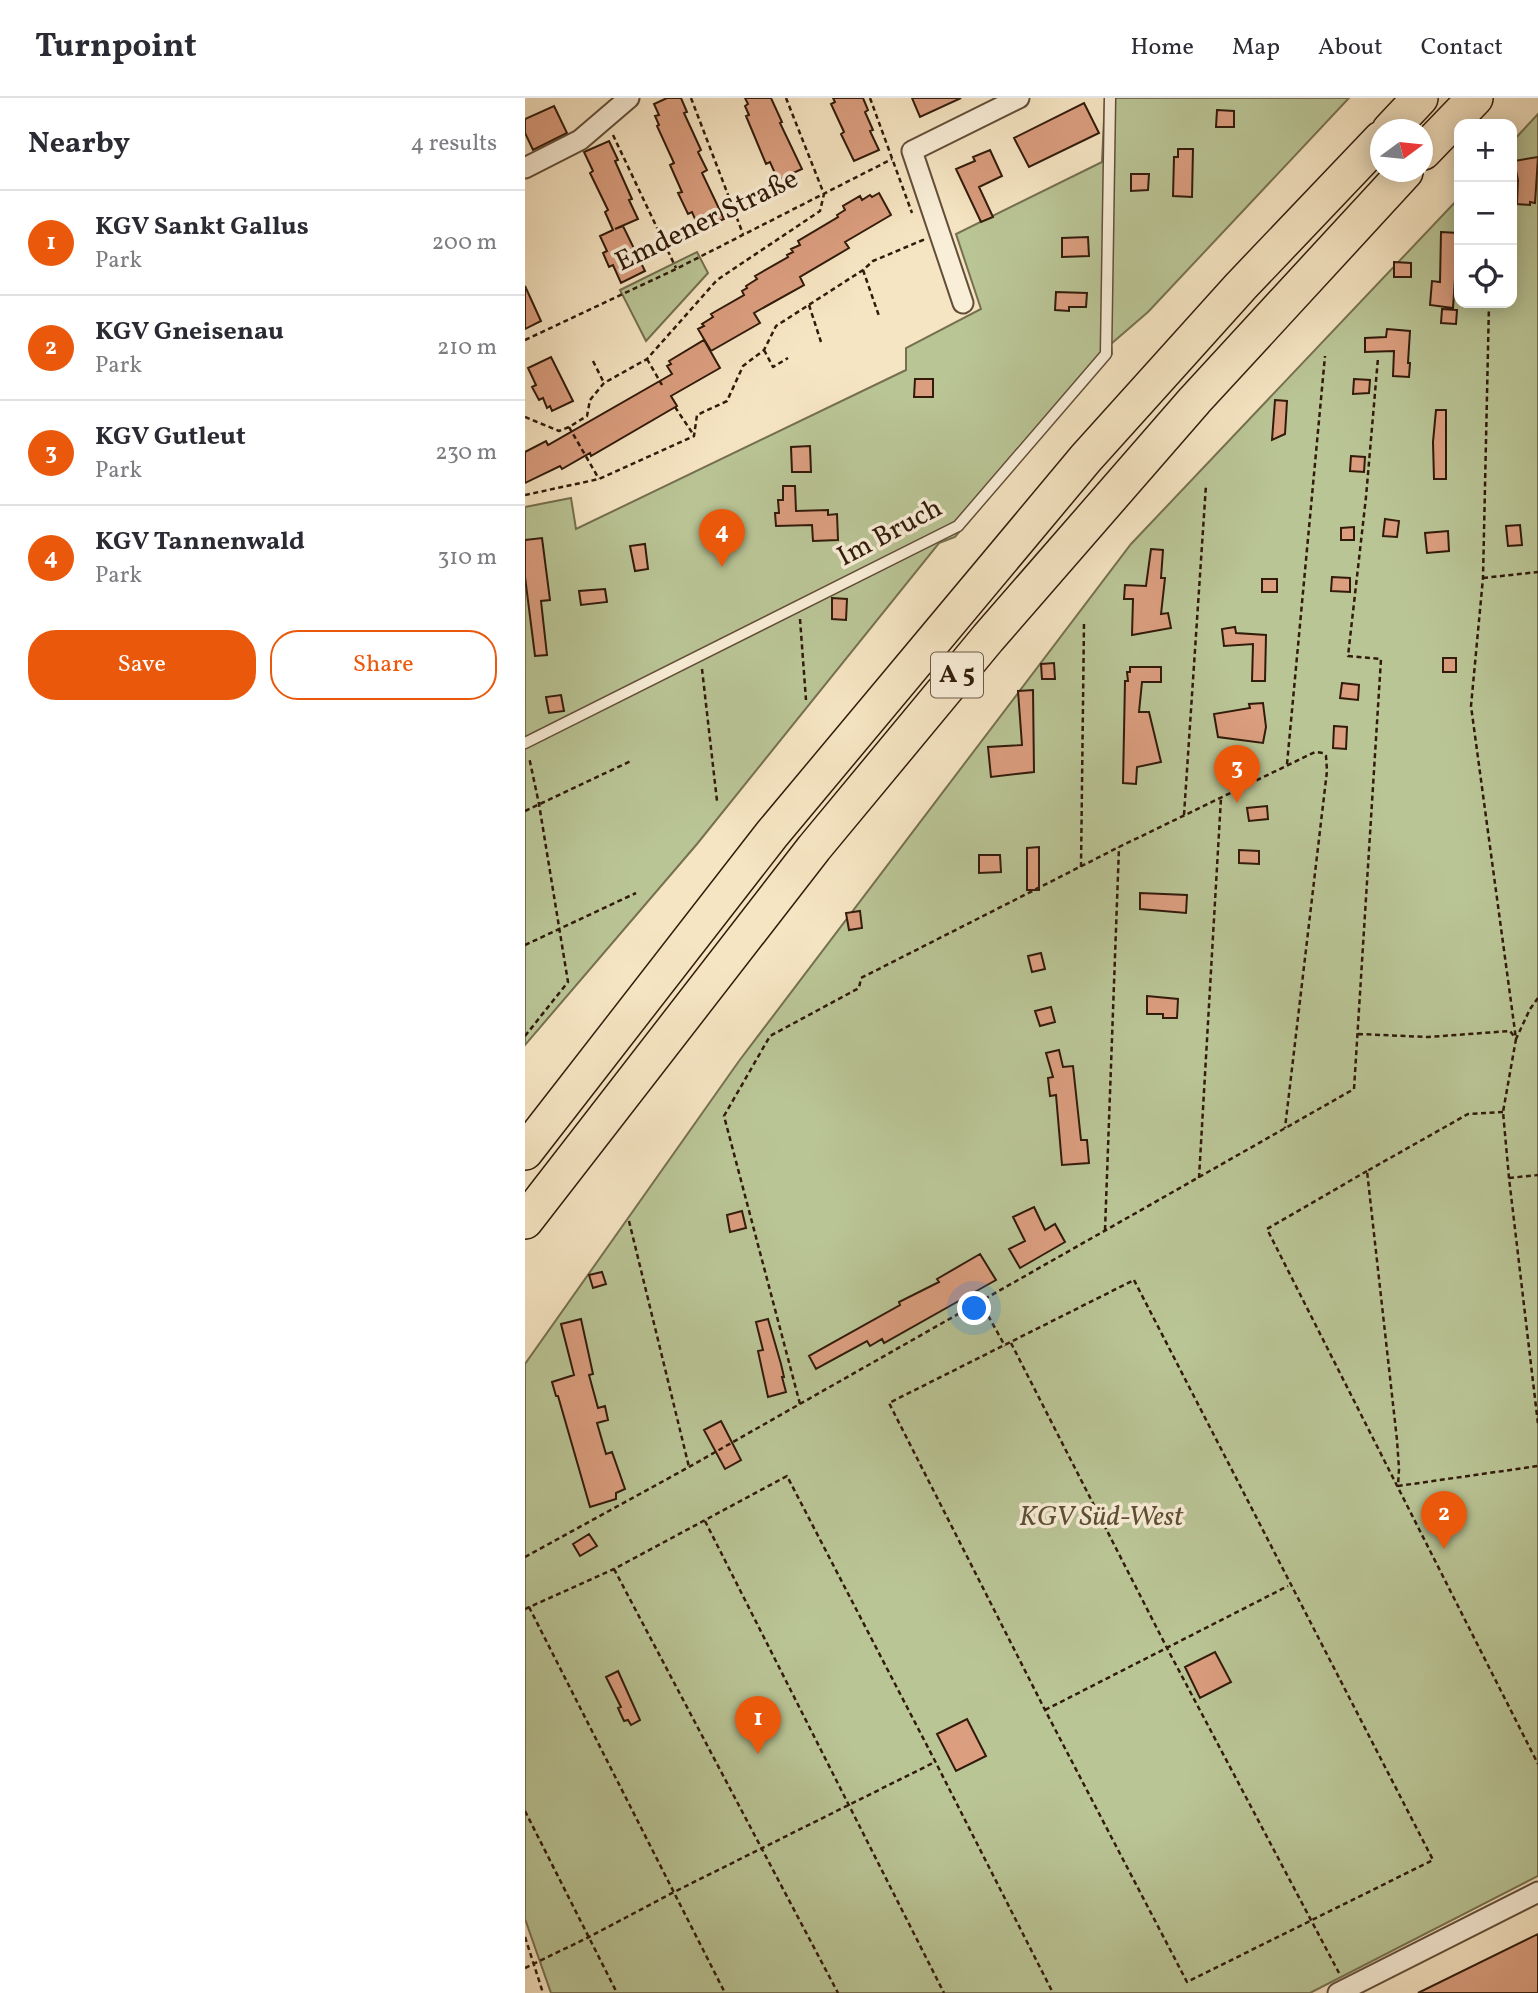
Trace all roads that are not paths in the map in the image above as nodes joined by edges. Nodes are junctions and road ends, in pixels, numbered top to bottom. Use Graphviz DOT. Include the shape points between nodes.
graph roads {
  1 [pos="629,98"];
  2 [pos="1020,98"];
  3 [pos="1110,98"];
  4 [pos="1420,98"];
  5 [pos="1475,98"];
  6 [pos="1400,119"];
  7 [pos="1433,142"];
  8 [pos="1370,151"];
  9 [pos="525,168"];
  10 [pos="1396,182"];
  11 [pos="964,303"];
  12 [pos="526,743"];
  13 [pos="525,1152"];
  14 [pos="525,1221"];
  15 [pos="1538,1892"];
  16 [pos="1350,1990"];
  1 -- 9 [label="street" via="580,140"];
  2 -- 11 [label="street" via="912,150"];
  3 -- 12 [label="lane, Im Bruch" via="1106,354 958,526"];
  4 -- 6 [label="highway"];
  5 -- 7 [label="highway"];
  8 -- 13 [label="highway, A 5" via="1086,458 772,834"];
  10 -- 14 [label="highway, A 5" via="1203,390 988,638 814,848"];
  15 -- 16 [label="street"];
}
